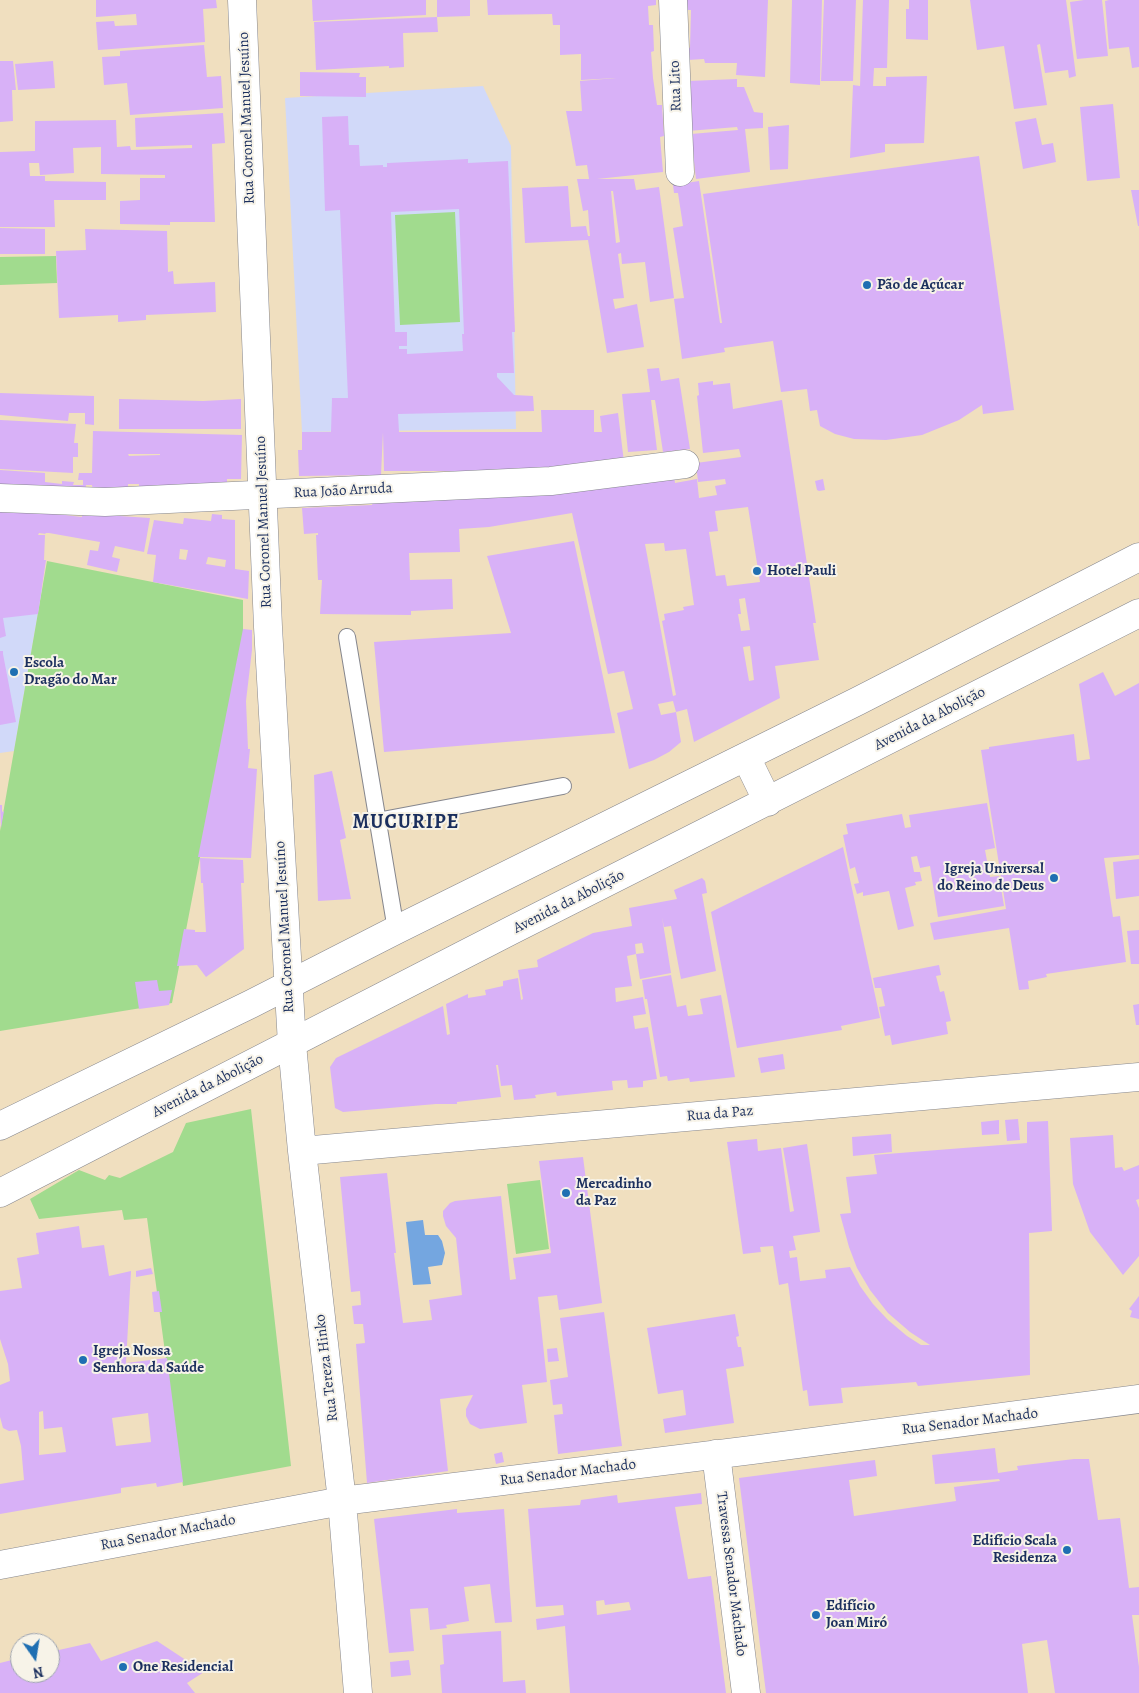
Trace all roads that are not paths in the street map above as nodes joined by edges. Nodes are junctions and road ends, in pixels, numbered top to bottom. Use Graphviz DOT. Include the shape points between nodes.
graph roads {
  1 [pos="242,0"];
  2 [pos="673,0"];
  3 [pos="680,172"];
  4 [pos="685,464"];
  5 [pos="263,494"];
  6 [pos="0,498"];
  7 [pos="1139,557"];
  8 [pos="1139,613"];
  9 [pos="347,637"];
  10 [pos="746,757"];
  11 [pos="563,786"];
  12 [pos="768,802"];
  13 [pos="377,821"];
  14 [pos="396,930"];
  15 [pos="289,985"];
  16 [pos="292,1044"];
  17 [pos="1139,1077"];
  18 [pos="0,1126"];
  19 [pos="302,1151"];
  20 [pos="0,1193"];
  21 [pos="1139,1400"];
  22 [pos="716,1454"];
  23 [pos="342,1501"];
  24 [pos="0,1565"];
  25 [pos="358,1693"];
  26 [pos="746,1693"];
  1 -- 5 [label="street, Rua Coronel Manuel Jesuíno"];
  2 -- 3 [label="street, Rua Lito"];
  4 -- 5 [label="street, Rua João Arruda" via="551,481"];
  5 -- 6 [label="street, Rua João Arruda" via="105,502"];
  5 -- 15 [label="street, Rua Coronel Manuel Jesuíno"];
  7 -- 10 [label="street"];
  8 -- 12 [label="street, Avenida da Abolição"];
  9 -- 13 [label="lane"];
  10 -- 12 [label="street"];
  10 -- 14 [label="street"];
  11 -- 13 [label="lane"];
  12 -- 16 [label="street, Avenida da Abolição"];
  13 -- 14 [label="lane"];
  14 -- 15 [label="street"];
  15 -- 16 [label="street, Rua Coronel Manuel Jesuíno"];
  15 -- 18 [label="street"];
  16 -- 19 [label="street, Rua Tereza Hinko"];
  16 -- 20 [label="street, Avenida da Abolição"];
  17 -- 19 [label="street, Rua da Paz"];
  19 -- 23 [label="street, Rua Tereza Hinko"];
  21 -- 22 [label="street, Rua Senador Machado"];
  22 -- 23 [label="street, Rua Senador Machado"];
  22 -- 26 [label="street, Travessa Senador Machado"];
  23 -- 24 [label="street, Rua Senador Machado"];
  23 -- 25 [label="street, Rua Tereza Hinko"];
}
